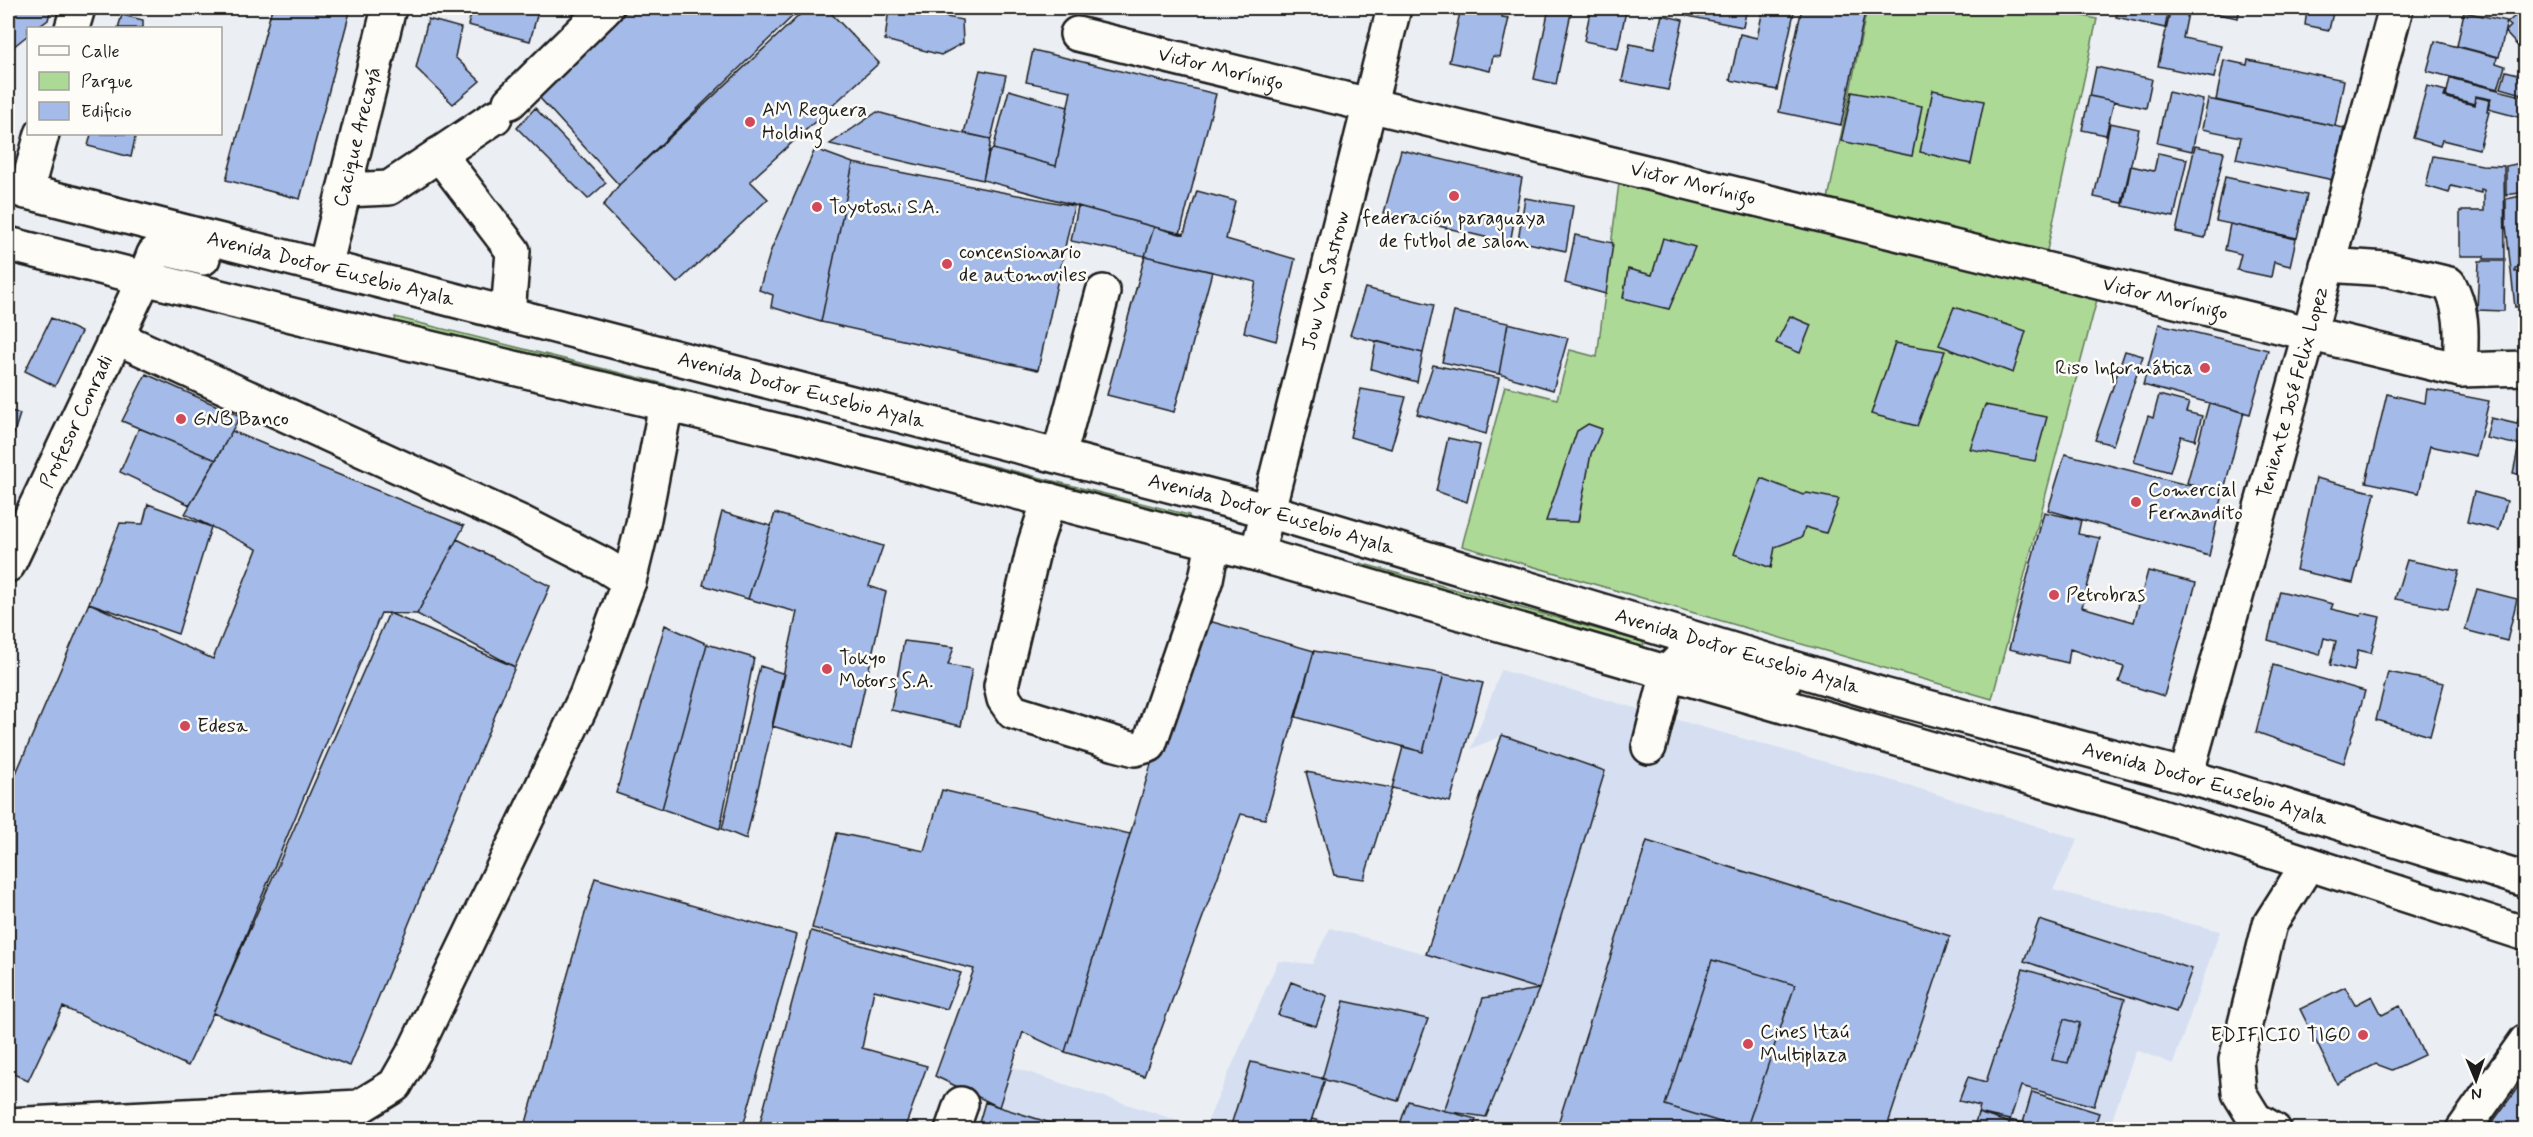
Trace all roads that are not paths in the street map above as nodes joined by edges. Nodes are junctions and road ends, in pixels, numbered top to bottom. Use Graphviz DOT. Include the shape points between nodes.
graph roads {
  1 [pos="78,8"];
  2 [pos="389,8"];
  3 [pos="606,8"];
  4 [pos="1394,8"];
  5 [pos="2396,8"];
  6 [pos="72,27"];
  7 [pos="1077,34"];
  8 [pos="1371,104"];
  9 [pos="42,135"];
  10 [pos="439,154"];
  11 [pos="17,189"];
  12 [pos="344,190"];
  13 [pos="8,244"];
  14 [pos="2327,265"];
  15 [pos="325,267"];
  16 [pos="145,277"];
  17 [pos="396,285"];
  18 [pos="1103,292"];
  19 [pos="508,314"];
  20 [pos="2308,335"];
  21 [pos="116,337"];
  22 [pos="2526,368"];
  23 [pos="2460,370"];
  24 [pos="666,404"];
  25 [pos="1059,456"];
  26 [pos="1050,500"];
  27 [pos="1269,511"];
  28 [pos="1213,543"];
  29 [pos="1257,554"];
  30 [pos="8,565"];
  31 [pos="629,581"];
  32 [pos="1668,672"];
  33 [pos="1883,695"];
  34 [pos="1649,747"];
  35 [pos="2186,776"];
  36 [pos="2308,864"];
  37 [pos="2526,880"];
  38 [pos="2526,934"];
  39 [pos="2526,1041"];
  40 [pos="8,1125"];
  41 [pos="2274,1130"];
  42 [pos="2463,1130"];
  1 -- 6 [label="main road"];
  2 -- 12 [label="main road, Cacique Arecayá"];
  3 -- 10 [label="main road" via="502,109"];
  4 -- 8 [label="main road, Jow Von Sastrow"];
  5 -- 14 [label="main road, Teniente José Felix Lopez"];
  7 -- 8 [label="main road, Victor Morínigo"];
  8 -- 20 [label="main road, Victor Morínigo"];
  8 -- 27 [label="main road, Jow Von Sastrow"];
  9 -- 11 [label="main road"];
  10 -- 12 [label="main road" via="389,188"];
  10 -- 19 [label="main road" via="513,251"];
  11 -- 15 [label="main road, Avenida Doctor Eusebio Ayala"];
  12 -- 15 [label="main road, Cacique Arecayá"];
  13 -- 16 [label="main road, Avenida Doctor Eusebio Ayala"];
  14 -- 20 [label="main road, Teniente José Felix Lopez"];
  14 -- 23 [label="main road" via="2387,269 2449,284 2458,299 2462,324"];
  15 -- 17 [label="main road, Avenida Doctor Eusebio Ayala"];
  16 -- 17 [label="main road, Profesor Conradi" via="154,254 161,248 360,297"];
  16 -- 21 [label="main road, Profesor Conradi"];
  16 -- 24 [label="main road, Avenida Doctor Eusebio Ayala"];
  17 -- 19 [label="main road, Avenida Doctor Eusebio Ayala"];
  18 -- 25 [label="main road"];
  19 -- 25 [label="main road, Avenida Doctor Eusebio Ayala"];
  20 -- 23 [label="main road, Victor Morínigo"];
  20 -- 35 [label="main road, Teniente José Felix Lopez"];
  21 -- 30 [label="main road, Profesor Conradi"];
  21 -- 31 [label="main road" via="520,522"];
  22 -- 23 [label="main road, Victor Morínigo"];
  24 -- 26 [label="main road, Avenida Doctor Eusebio Ayala"];
  24 -- 31 [label="main road"];
  25 -- 27 [label="main road, Avenida Doctor Eusebio Ayala"];
  26 -- 28 [label="main road, Avenida Doctor Eusebio Ayala"];
  26 -- 28 [label="main road" via="1035,543 1001,686 1004,699 1013,712 1116,744 1135,749 1149,745 1206,579"];
  27 -- 29 [label="main road, Jow Von Sastrow"];
  27 -- 33 [label="main road, Avenida Doctor Eusebio Ayala"];
  28 -- 29 [label="main road, Avenida Doctor Eusebio Ayala"];
  29 -- 32 [label="main road, Avenida Doctor Eusebio Ayala"];
  31 -- 40 [label="main road" via="586,696 395,1085 359,1107"];
  32 -- 33 [label="main road" via="1679,661 1693,658 1863,704"];
  32 -- 34 [label="main road"];
  32 -- 36 [label="main road, Avenida Doctor Eusebio Ayala" via="2143,810"];
  33 -- 35 [label="main road, Avenida Doctor Eusebio Ayala"];
  35 -- 37 [label="main road, Avenida Doctor Eusebio Ayala"];
  36 -- 38 [label="main road, Avenida Doctor Eusebio Ayala"];
  36 -- 41 [label="main road" via="2270,924 2236,1060 2239,1093 2255,1119"];
  39 -- 42 [label="main road"];
}
